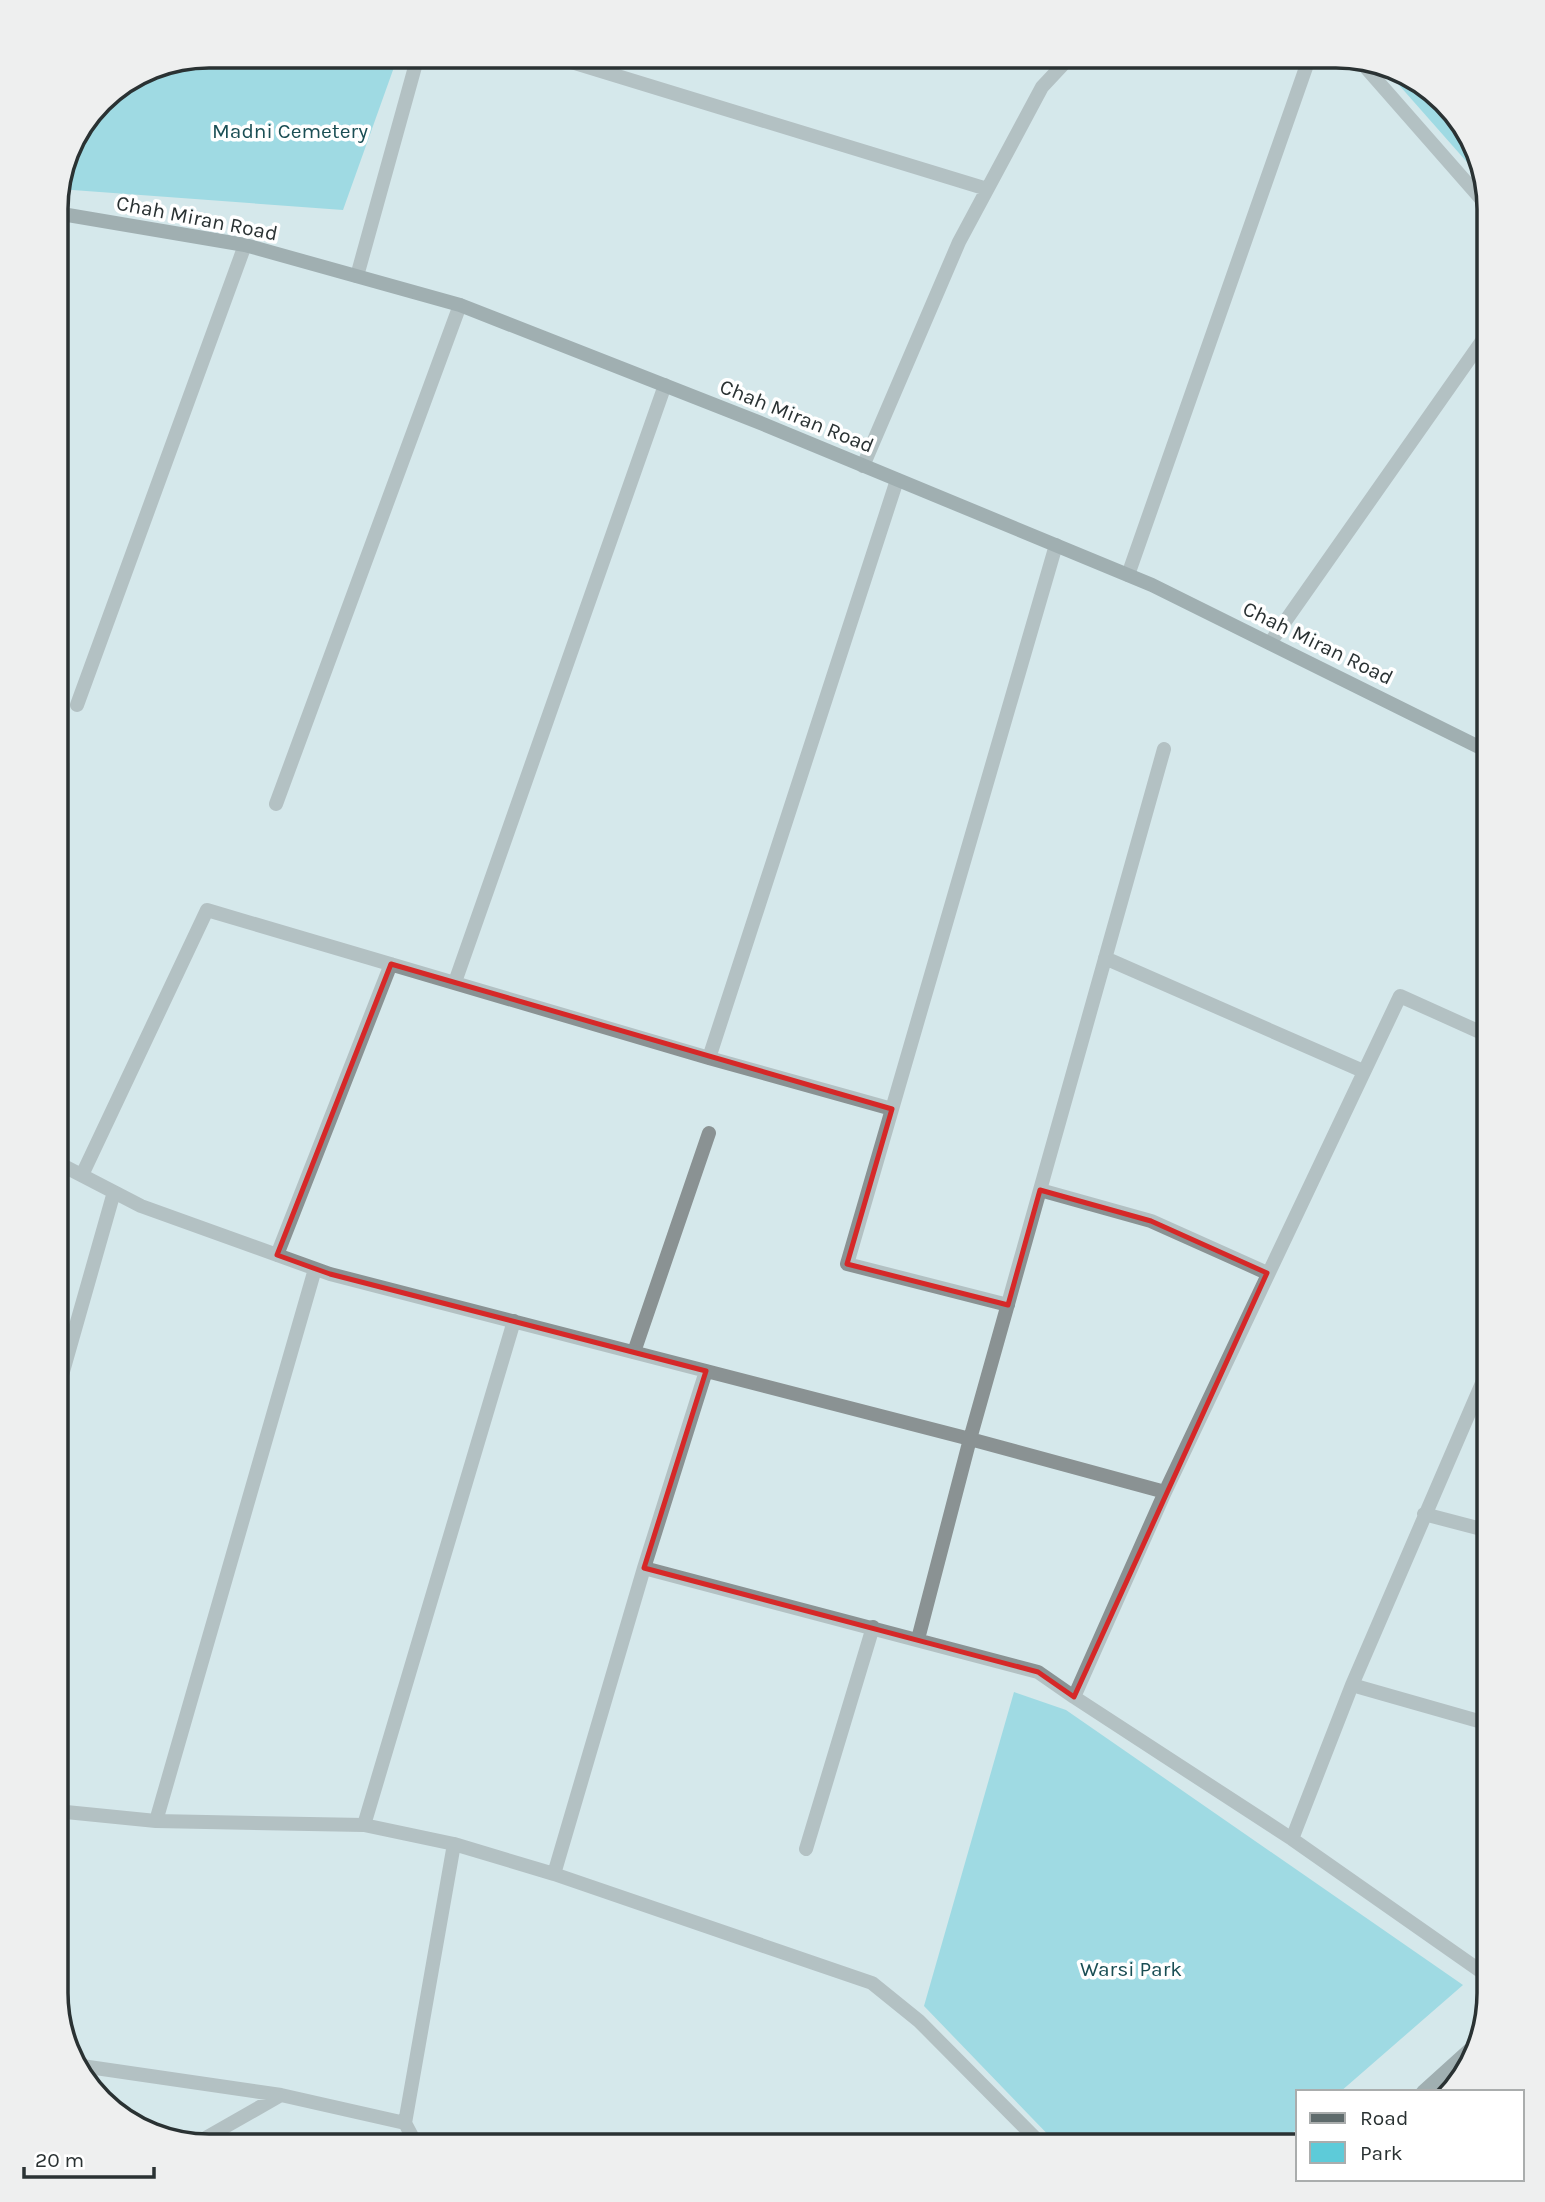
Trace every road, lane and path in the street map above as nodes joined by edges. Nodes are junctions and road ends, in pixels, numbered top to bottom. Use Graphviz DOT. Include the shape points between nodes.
graph roads {
  1 [pos="414,69"];
  2 [pos="595,69"];
  3 [pos="1059,69"];
  4 [pos="1305,69"];
  5 [pos="1370,73"];
  6 [pos="987,189"];
  7 [pos="1476,193"];
  8 [pos="69,215"];
  9 [pos="245,245"];
  10 [pos="357,276"];
  11 [pos="460,305"];
  12 [pos="1477,348"];
  13 [pos="665,385"];
  14 [pos="863,466"];
  15 [pos="897,480"];
  16 [pos="1056,545"];
  17 [pos="1128,575"];
  18 [pos="1270,643"];
  19 [pos="77,705"];
  20 [pos="1477,746"];
  21 [pos="1164,749"];
  22 [pos="276,804"];
  23 [pos="1105,958"];
  24 [pos="391,964"];
  25 [pos="455,982"];
  26 [pos="1477,1031"];
  27 [pos="709,1058"];
  28 [pos="1363,1071"];
  29 [pos="892,1109"];
  30 [pos="709,1133"];
  31 [pos="68,1168"];
  32 [pos="82,1175"];
  33 [pos="1040,1190"];
  34 [pos="114,1192"];
  35 [pos="276,1255"];
  36 [pos="315,1269"];
  37 [pos="1267,1273"];
  38 [pos="1008,1305"];
  39 [pos="514,1321"];
  40 [pos="68,1352"];
  41 [pos="634,1352"];
  42 [pos="706,1371"];
  43 [pos="1477,1394"];
  44 [pos="970,1439"];
  45 [pos="1165,1492"];
  46 [pos="1424,1514"];
  47 [pos="1477,1528"];
  48 [pos="645,1568"];
  49 [pos="873,1627"];
  50 [pos="918,1639"];
  51 [pos="1352,1685"];
  52 [pos="1074,1697"];
  53 [pos="1477,1721"];
  54 [pos="68,1812"];
  55 [pos="156,1821"];
  56 [pos="364,1825"];
  57 [pos="1292,1839"];
  58 [pos="454,1844"];
  59 [pos="806,1849"];
  60 [pos="554,1874"];
  61 [pos="1477,1969"];
  62 [pos="1460,2058"];
  63 [pos="90,2067"];
  64 [pos="1425,2090"];
  65 [pos="281,2095"];
  66 [pos="405,2123"];
  67 [pos="225,2133"];
  68 [pos="410,2133"];
  69 [pos="1031,2134"];
  1 -- 10 [label="street"];
  2 -- 6 [label="street"];
  3 -- 6 [label="street" via="1042,87"];
  4 -- 17 [label="street"];
  5 -- 7 [label="street"];
  6 -- 14 [label="street" via="959,242"];
  8 -- 9 [label="street, Chah Miran Road"];
  9 -- 10 [label="street, Chah Miran Road"];
  9 -- 19 [label="street"];
  10 -- 11 [label="street, Chah Miran Road"];
  11 -- 13 [label="street, Chah Miran Road"];
  11 -- 22 [label="street"];
  12 -- 18 [label="street"];
  13 -- 14 [label="street, Chah Miran Road"];
  13 -- 25 [label="street"];
  14 -- 15 [label="street, Chah Miran Road"];
  15 -- 16 [label="street, Chah Miran Road"];
  15 -- 27 [label="street"];
  16 -- 17 [label="street, Chah Miran Road"];
  16 -- 29 [label="street"];
  17 -- 18 [label="street, Chah Miran Road"];
  18 -- 20 [label="street, Chah Miran Road"];
  21 -- 23 [label="street"];
  23 -- 28 [label="street"];
  23 -- 33 [label="street"];
  24 -- 25 [label="street"];
  24 -- 32 [label="street" via="207,910"];
  24 -- 35 [label="street"];
  25 -- 27 [label="street"];
  26 -- 28 [label="street" via="1400,996"];
  27 -- 29 [label="street"];
  28 -- 37 [label="street"];
  29 -- 38 [label="street" via="847,1264"];
  30 -- 41 [label="street"];
  31 -- 32 [label="street"];
  32 -- 34 [label="street"];
  33 -- 37 [label="street" via="1151,1221"];
  33 -- 38 [label="street"];
  34 -- 35 [label="street"];
  34 -- 40 [label="street"];
  35 -- 36 [label="street"];
  36 -- 39 [label="street"];
  36 -- 55 [label="street"];
  37 -- 45 [label="street"];
  38 -- 44 [label="street"];
  39 -- 41 [label="street"];
  39 -- 56 [label="street"];
  41 -- 42 [label="street"];
  42 -- 44 [label="street"];
  42 -- 48 [label="street"];
  43 -- 46 [label="street"];
  44 -- 45 [label="street"];
  44 -- 50 [label="street"];
  45 -- 52 [label="street"];
  46 -- 47 [label="street"];
  46 -- 51 [label="street"];
  48 -- 49 [label="street"];
  48 -- 60 [label="street"];
  49 -- 50 [label="street"];
  49 -- 59 [label="street"];
  50 -- 52 [label="street" via="1038,1672"];
  51 -- 53 [label="street"];
  51 -- 57 [label="street"];
  52 -- 57 [label="street"];
  54 -- 55 [label="street"];
  55 -- 56 [label="street"];
  56 -- 58 [label="street"];
  57 -- 61 [label="street"];
  58 -- 60 [label="street"];
  58 -- 66 [label="street"];
  60 -- 69 [label="street" via="872,1983 919,2021"];
  62 -- 64 [label="street"];
  63 -- 65 [label="street"];
  65 -- 66 [label="street"];
  65 -- 67 [label="street"];
  66 -- 68 [label="street"];
}
